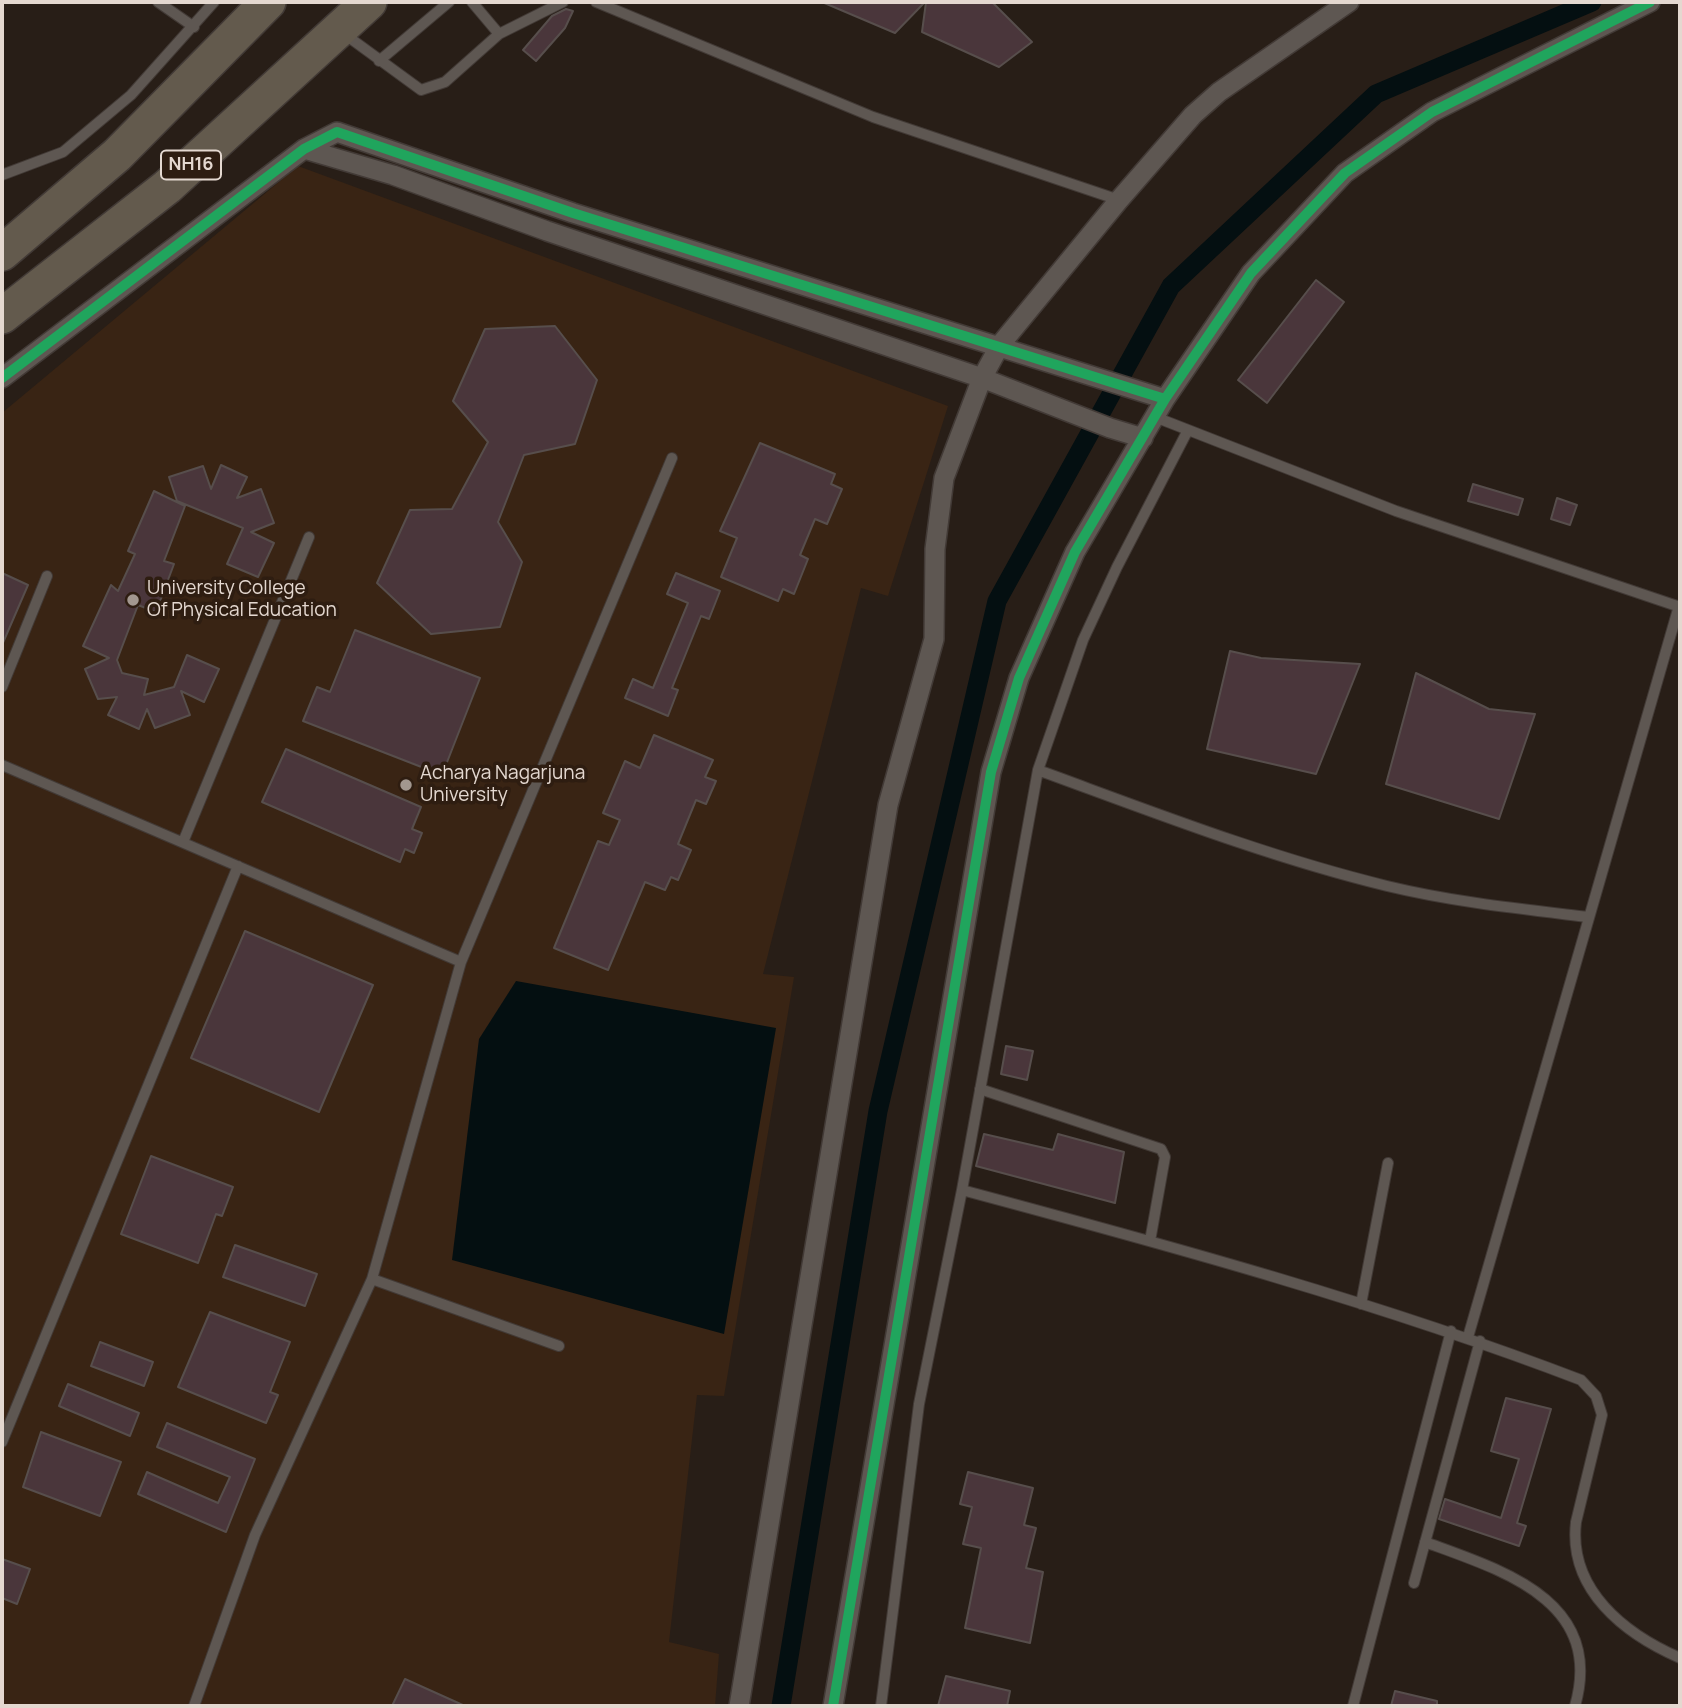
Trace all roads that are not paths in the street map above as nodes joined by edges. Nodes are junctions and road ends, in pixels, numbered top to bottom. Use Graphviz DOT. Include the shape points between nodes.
graph roads {
  1 [pos="158,2"];
  2 [pos="214,2"];
  3 [pos="268,2"];
  4 [pos="369,2"];
  5 [pos="449,2"];
  6 [pos="472,2"];
  7 [pos="563,2"];
  8 [pos="596,2"];
  9 [pos="1349,2"];
  10 [pos="1650,2"];
  11 [pos="194,27"];
  12 [pos="340,30"];
  13 [pos="499,34"];
  14 [pos="379,61"];
  15 [pos="304,149"];
  16 [pos="2,175"];
  17 [pos="1119,200"];
  18 [pos="2,253"];
  19 [pos="2,316"];
  20 [pos="1010,348"];
  21 [pos="2,378"];
  22 [pos="982,378"];
  23 [pos="1165,399"];
  24 [pos="1155,417"];
  25 [pos="1188,430"];
  26 [pos="1143,438"];
  27 [pos="672,458"];
  28 [pos="309,537"];
  29 [pos="47,576"];
  30 [pos="1680,606"];
  31 [pos="2,687"];
  32 [pos="2,765"];
  33 [pos="1038,770"];
  34 [pos="183,842"];
  35 [pos="238,866"];
  36 [pos="1588,917"];
  37 [pos="461,962"];
  38 [pos="980,1089"];
  39 [pos="1388,1163"];
  40 [pos="962,1190"];
  41 [pos="1150,1241"];
  42 [pos="372,1279"];
  43 [pos="1361,1304"];
  44 [pos="1451,1331"];
  45 [pos="1468,1337"];
  46 [pos="1480,1341"];
  47 [pos="559,1346"];
  48 [pos="2,1442"];
  49 [pos="1425,1542"];
  50 [pos="1414,1583"];
  51 [pos="1680,1658"];
  52 [pos="194,1706"];
  53 [pos="739,1706"];
  54 [pos="833,1706"];
  55 [pos="881,1706"];
  56 [pos="1353,1706"];
  57 [pos="1575,1706"];
  1 -- 11 [label="lane"];
  2 -- 11 [label="lane"];
  3 -- 18 [label="highway, NH16" via="117,155"];
  4 -- 12 [label="highway, NH16"];
  5 -- 14 [label="lane"];
  6 -- 13 [label="lane"];
  7 -- 13 [label="lane"];
  8 -- 17 [label="lane" via="873,117"];
  9 -- 17 [label="street" via="1219,92"];
  10 -- 23 [label="street" via="1432,111 1345,173 1251,273"];
  11 -- 16 [label="lane" via="131,95 63,152"];
  12 -- 14 [label="lane"];
  12 -- 19 [label="highway, NH16" via="167,187"];
  13 -- 14 [label="lane" via="432,88 421,90 411,85"];
  15 -- 20 [label="street" via="337,132 359,138 573,213"];
  15 -- 21 [label="street"];
  15 -- 22 [label="street" via="393,175"];
  17 -- 20 [label="street"];
  20 -- 22 [label="street"];
  20 -- 23 [label="street"];
  22 -- 26 [label="street"];
  22 -- 53 [label="street" via="939,502 934,639 888,805"];
  23 -- 24 [label="street"];
  24 -- 25 [label="lane"];
  24 -- 26 [label="street"];
  25 -- 30 [label="lane" via="1396,511"];
  25 -- 33 [label="lane" via="1083,640"];
  26 -- 54 [label="street" via="1075,552 1019,678 991,772"];
  27 -- 37 [label="lane"];
  28 -- 34 [label="lane"];
  29 -- 31 [label="lane"];
  30 -- 36 [label="lane"];
  32 -- 34 [label="lane"];
  33 -- 36 [label="lane" via="1238,843 1388,886 1466,902"];
  33 -- 38 [label="lane"];
  34 -- 35 [label="lane"];
  35 -- 37 [label="lane"];
  35 -- 48 [label="lane"];
  36 -- 45 [label="lane"];
  37 -- 42 [label="lane"];
  38 -- 40 [label="lane"];
  38 -- 41 [label="lane" via="1161,1149 1165,1157"];
  39 -- 43 [label="lane"];
  40 -- 41 [label="lane"];
  40 -- 55 [label="lane" via="919,1404"];
  41 -- 43 [label="lane"];
  42 -- 47 [label="lane"];
  42 -- 52 [label="lane" via="254,1535"];
  43 -- 44 [label="lane"];
  44 -- 45 [label="lane"];
  44 -- 56 [label="lane"];
  45 -- 46 [label="lane"];
  46 -- 49 [label="lane"];
  46 -- 51 [label="lane" via="1581,1380 1596,1396 1602,1415 1576,1522 1579,1562 1591,1590 1609,1613 1648,1644"];
  49 -- 50 [label="lane"];
  49 -- 57 [label="lane" via="1524,1581 1558,1611 1577,1655 1580,1690"];
}
